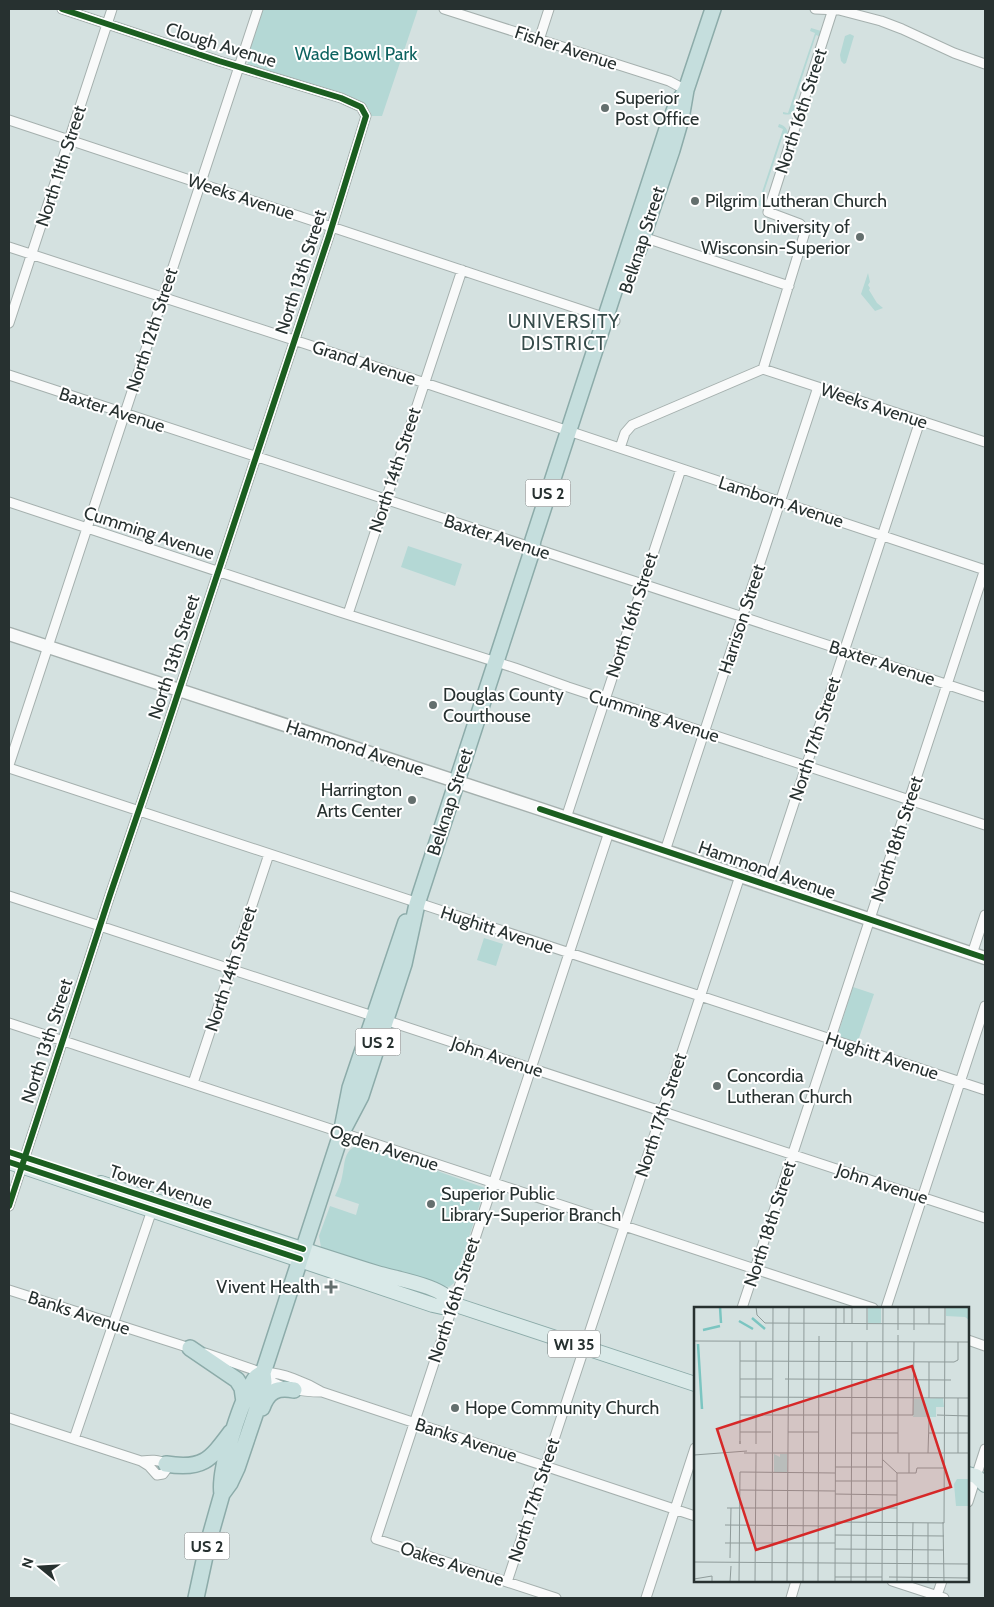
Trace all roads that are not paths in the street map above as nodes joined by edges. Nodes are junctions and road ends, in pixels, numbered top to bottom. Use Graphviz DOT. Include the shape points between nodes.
graph roads {
  1 [pos="62,9"];
  2 [pos="112,9"];
  3 [pos="258,9"];
  4 [pos="444,9"];
  5 [pos="549,9"];
  6 [pos="713,9"];
  7 [pos="815,9"];
  8 [pos="833,9"];
  9 [pos="107,24"];
  10 [pos="539,40"];
  11 [pos="985,64"];
  12 [pos="239,66"];
  13 [pos="686,90"];
  14 [pos="366,116"];
  15 [pos="9,120"];
  16 [pos="70,140"];
  17 [pos="200,183"];
  18 [pos="332,227"];
  19 [pos="638,235"];
  20 [pos="9,247"];
  21 [pos="32,254"];
  22 [pos="462,270"];
  23 [pos="789,286"];
  24 [pos="163,298"];
  25 [pos="610,319"];
  26 [pos="9,323"];
  27 [pos="295,341"];
  28 [pos="763,369"];
  29 [pos="9,375"];
  30 [pos="424,383"];
  31 [pos="818,387"];
  32 [pos="124,414"];
  33 [pos="920,421"];
  34 [pos="573,432"];
  35 [pos="985,442"];
  36 [pos="620,448"];
  37 [pos="256,457"];
  38 [pos="681,469"];
  39 [pos="385,500"];
  40 [pos="9,502"];
  41 [pos="780,502"];
  42 [pos="87,528"];
  43 [pos="882,536"];
  44 [pos="532,552"];
  45 [pos="985,570"];
  46 [pos="218,572"];
  47 [pos="642,584"];
  48 [pos="348,614"];
  49 [pos="742,618"];
  50 [pos="9,634"];
  51 [pos="47,647"];
  52 [pos="844,651"];
  53 [pos="496,661"];
  54 [pos="947,685"];
  55 [pos="179,690"];
  56 [pos="985,698"];
  57 [pos="604,699"];
  58 [pos="704,733"];
  59 [pos="806,766"];
  60 [pos="9,767"];
  61 [pos="456,782"];
  62 [pos="909,801"];
  63 [pos="138,811"];
  64 [pos="566,818"];
  65 [pos="985,825"];
  66 [pos="609,832"];
  67 [pos="665,851"];
  68 [pos="269,854"];
  69 [pos="740,876"];
  70 [pos="767,885"];
  71 [pos="9,896"];
  72 [pos="416,904"];
  73 [pos="985,915"];
  74 [pos="870,920"];
  75 [pos="100,926"];
  76 [pos="569,953"];
  77 [pos="972,954"];
  78 [pos="985,958"];
  79 [pos="231,968"];
  80 [pos="700,996"];
  81 [pos="985,1006"];
  82 [pos="379,1019"];
  83 [pos="9,1023"];
  84 [pos="831,1040"];
  85 [pos="63,1041"];
  86 [pos="530,1068"];
  87 [pos="961,1082"];
  88 [pos="193,1083"];
  89 [pos="985,1090"];
  90 [pos="663,1112"];
  91 [pos="341,1134"];
  92 [pos="9,1152"];
  93 [pos="792,1154"];
  94 [pos="18,1162"];
  95 [pos="493,1183"];
  96 [pos="923,1197"];
  97 [pos="9,1206"];
  98 [pos="152,1210"];
  99 [pos="194,1213"];
  100 [pos="985,1218"];
  101 [pos="624,1227"];
  102 [pos="302,1254"];
  103 [pos="754,1270"];
  104 [pos="9,1290"];
  105 [pos="453,1304"];
  106 [pos="742,1307"];
  107 [pos="870,1307"];
  108 [pos="886,1307"];
  109 [pos="114,1324"];
  110 [pos="969,1340"];
  111 [pos="985,1346"];
  112 [pos="190,1348"];
  113 [pos="584,1348"];
  114 [pos="263,1373"];
  115 [pos="694,1384"];
  116 [pos="294,1390"];
  117 [pos="322,1392"];
  118 [pos="244,1404"];
  119 [pos="9,1418"];
  120 [pos="414,1423"];
  121 [pos="236,1425"];
  122 [pos="74,1440"];
  123 [pos="985,1449"];
  124 [pos="694,1451"];
  125 [pos="241,1458"];
  126 [pos="141,1461"];
  127 [pos="166,1464"];
  128 [pos="545,1466"];
  129 [pos="979,1478"];
  130 [pos="222,1494"];
  131 [pos="969,1500"];
  132 [pos="675,1509"];
  133 [pos="694,1516"];
  134 [pos="376,1539"];
  135 [pos="507,1582"];
  136 [pos="796,1582"];
  137 [pos="895,1582"];
  138 [pos="942,1582"];
  139 [pos="939,1597"];
  140 [pos="196,1598"];
  141 [pos="556,1598"];
  142 [pos="646,1598"];
  143 [pos="790,1598"];
  1 -- 9 [label="street, Clough Avenue"];
  2 -- 9 [label="street, North 11th Street"];
  3 -- 12 [label="street, North 12th Street"];
  4 -- 10 [label="street, Fisher Avenue"];
  5 -- 10 [label="street"];
  6 -- 13 [label="highway, Belknap Street / US 2"];
  7 -- 8 [label="street"];
  8 -- 11 [label="street" via="889,24"];
  8 -- 23 [label="street, North 16th Street" via="768,212 800,224 804,230"];
  9 -- 12 [label="street, Clough Avenue"];
  9 -- 16 [label="street, North 11th Street"];
  10 -- 13 [label="street, Fisher Avenue" via="669,81"];
  12 -- 14 [label="street, Clough Avenue" via="342,98 361,108"];
  12 -- 17 [label="street, North 12th Street"];
  13 -- 19 [label="highway, Belknap Street / US 2" via="674,144"];
  14 -- 18 [label="street, North 13th Street"];
  15 -- 16 [label="street, Weeks Avenue"];
  16 -- 17 [label="street, Weeks Avenue"];
  16 -- 21 [label="street, North 11th Street"];
  17 -- 18 [label="street, Weeks Avenue"];
  17 -- 24 [label="street, North 12th Street"];
  18 -- 22 [label="street, Weeks Avenue"];
  18 -- 27 [label="street, North 13th Street"];
  19 -- 23 [label="street"];
  19 -- 25 [label="highway, Belknap Street / US 2"];
  20 -- 21 [label="street, Grand Avenue"];
  21 -- 24 [label="street, Grand Avenue"];
  21 -- 26 [label="street, North 11th Street"];
  22 -- 25 [label="street, Weeks Avenue"];
  22 -- 30 [label="street, North 14th Street"];
  23 -- 28 [label="street"];
  24 -- 27 [label="street, Grand Avenue"];
  24 -- 32 [label="street, North 12th Street"];
  25 -- 34 [label="highway, Belknap Street / US 2"];
  27 -- 30 [label="street, Grand Avenue"];
  27 -- 37 [label="street, North 13th Street"];
  28 -- 31 [label="street, Weeks Avenue"];
  28 -- 36 [label="street" via="632,425 625,433"];
  29 -- 32 [label="street, Baxter Avenue"];
  30 -- 34 [label="street, Grand Avenue"];
  30 -- 39 [label="street, North 14th Street"];
  31 -- 33 [label="street, Weeks Avenue"];
  31 -- 41 [label="street, Harrison Street"];
  32 -- 37 [label="street, Baxter Avenue"];
  32 -- 42 [label="street, North 12th Street"];
  33 -- 35 [label="street, Weeks Avenue"];
  33 -- 43 [label="street, North 17th Street"];
  34 -- 36 [label="street, Lamborn Avenue"];
  34 -- 44 [label="highway, Belknap Street / US 2" via="542,540"];
  36 -- 38 [label="street, Lamborn Avenue"];
  37 -- 39 [label="street, Baxter Avenue"];
  37 -- 46 [label="street, North 13th Street"];
  38 -- 41 [label="street, Lamborn Avenue"];
  38 -- 47 [label="street, North 16th Street"];
  39 -- 44 [label="street, Baxter Avenue"];
  39 -- 48 [label="street, North 14th Street"];
  40 -- 42 [label="street, Cumming Avenue"];
  41 -- 43 [label="street, Lamborn Avenue"];
  41 -- 49 [label="street, Harrison Street"];
  42 -- 46 [label="street, Cumming Avenue"];
  42 -- 51 [label="street, North 12th Street"];
  43 -- 45 [label="street, Lamborn Avenue"];
  43 -- 52 [label="street, North 17th Street"];
  44 -- 47 [label="street, Baxter Avenue"];
  44 -- 53 [label="highway, Belknap Street / US 2"];
  45 -- 54 [label="street, North 18th Street"];
  46 -- 48 [label="street, Cumming Avenue"];
  46 -- 55 [label="street, North 13th Street"];
  47 -- 49 [label="street, Baxter Avenue"];
  47 -- 57 [label="street, North 16th Street"];
  48 -- 53 [label="street, Cumming Avenue"];
  49 -- 52 [label="street, Baxter Avenue"];
  49 -- 58 [label="street, Harrison Street"];
  50 -- 51 [label="street, Hammond Avenue"];
  51 -- 55 [label="street, Hammond Avenue"];
  51 -- 60 [label="street, North 12th Street"];
  52 -- 54 [label="street, Baxter Avenue"];
  52 -- 59 [label="street, North 17th Street"];
  53 -- 57 [label="street, Cumming Avenue"];
  53 -- 61 [label="highway, Belknap Street / US 2"];
  54 -- 56 [label="street, Baxter Avenue"];
  54 -- 62 [label="street, North 18th Street"];
  55 -- 61 [label="street, Hammond Avenue"];
  55 -- 63 [label="street, North 13th Street"];
  57 -- 58 [label="street, Cumming Avenue"];
  57 -- 64 [label="street, North 16th Street"];
  58 -- 59 [label="street, Cumming Avenue"];
  58 -- 67 [label="street, Harrison Street"];
  59 -- 62 [label="street, Cumming Avenue"];
  59 -- 70 [label="street, North 17th Street"];
  60 -- 63 [label="street, Hughitt Avenue"];
  61 -- 64 [label="street, Hammond Avenue"];
  61 -- 72 [label="highway, Belknap Street / US 2"];
  62 -- 65 [label="street, Cumming Avenue"];
  62 -- 74 [label="street, North 18th Street"];
  63 -- 68 [label="street, Hughitt Avenue"];
  63 -- 75 [label="street, North 13th Street"];
  64 -- 66 [label="street, Hammond Avenue"];
  66 -- 67 [label="street, Hammond Avenue"];
  66 -- 76 [label="street, North 16th Street"];
  67 -- 69 [label="street, Hammond Avenue"];
  68 -- 72 [label="street, Hughitt Avenue"];
  68 -- 79 [label="street, North 14th Street"];
  69 -- 70 [label="street, Hammond Avenue"];
  69 -- 80 [label="street, North 17th Street"];
  70 -- 74 [label="street, Hammond Avenue"];
  71 -- 75 [label="street, John Avenue"];
  72 -- 76 [label="street, Hughitt Avenue"];
  72 -- 82 [label="highway, Belknap Street / US 2" via="405,958"];
  73 -- 77 [label="street"];
  74 -- 77 [label="street, Hammond Avenue"];
  74 -- 84 [label="street, North 18th Street"];
  75 -- 79 [label="street, John Avenue"];
  75 -- 85 [label="street, North 13th Street"];
  76 -- 80 [label="street, Hughitt Avenue"];
  76 -- 86 [label="street, North 16th Street"];
  77 -- 78 [label="street, Hammond Avenue"];
  79 -- 82 [label="street, John Avenue"];
  79 -- 88 [label="street, North 14th Street"];
  80 -- 84 [label="street, Hughitt Avenue"];
  80 -- 90 [label="street, North 17th Street"];
  81 -- 87 [label="street"];
  82 -- 86 [label="street, John Avenue"];
  82 -- 91 [label="highway, Belknap Street / US 2" via="361,1096"];
  83 -- 85 [label="street, Ogden Avenue"];
  84 -- 87 [label="street, Hughitt Avenue"];
  84 -- 93 [label="street, North 18th Street"];
  85 -- 88 [label="street, Ogden Avenue"];
  85 -- 94 [label="street, North 13th Street"];
  86 -- 90 [label="street, John Avenue"];
  86 -- 95 [label="street, North 16th Street"];
  87 -- 89 [label="street, Hughitt Avenue"];
  87 -- 96 [label="street"];
  88 -- 91 [label="street, Ogden Avenue"];
  90 -- 93 [label="street, John Avenue"];
  90 -- 101 [label="street, North 17th Street"];
  91 -- 95 [label="street, Ogden Avenue"];
  91 -- 102 [label="highway, Belknap Street / US 2"];
  92 -- 94 [label="main road, Tower Avenue / WI 35"];
  93 -- 96 [label="street, John Avenue"];
  93 -- 103 [label="street, North 18th Street"];
  94 -- 97 [label="street, North 13th Street"];
  94 -- 98 [label="main road, Tower Avenue / WI 35"];
  94 -- 99 [label="main road, Tower Avenue / WI 35"];
  95 -- 101 [label="street, Ogden Avenue"];
  95 -- 105 [label="street, North 16th Street"];
  96 -- 100 [label="street, John Avenue"];
  96 -- 108 [label="street"];
  98 -- 99 [label="main road" via="156,1206 178,1213"];
  98 -- 102 [label="main road, Tower Avenue / WI 35"];
  98 -- 109 [label="street"];
  99 -- 102 [label="main road, Tower Avenue / WI 35"];
  101 -- 103 [label="street, Ogden Avenue"];
  101 -- 113 [label="street, North 17th Street"];
  102 -- 105 [label="main road, Tower Avenue / WI 35" via="440,1307"];
  102 -- 114 [label="highway, Belknap Street / US 2"];
  103 -- 106 [label="street, North 18th Street"];
  103 -- 107 [label="street, Ogden Avenue"];
  104 -- 109 [label="street, Banks Avenue"];
  105 -- 113 [label="main road, Tower Avenue / WI 35"];
  105 -- 120 [label="street, North 16th Street"];
  109 -- 112 [label="street, Banks Avenue"];
  109 -- 122 [label="street"];
  110 -- 111 [label="street"];
  112 -- 114 [label="street, Banks Avenue"];
  112 -- 118 [label="highway" via="237,1380 243,1391"];
  113 -- 115 [label="main road, Tower Avenue / WI 35"];
  113 -- 128 [label="street, North 17th Street"];
  114 -- 116 [label="street, Banks Avenue" via="272,1382"];
  114 -- 117 [label="street, Banks Avenue" via="296,1380"];
  114 -- 118 [label="highway, US 2" via="252,1383"];
  114 -- 125 [label="highway, US 2" via="262,1394"];
  116 -- 117 [label="street, Banks Avenue"];
  116 -- 125 [label="highway" via="279,1389 267,1397"];
  117 -- 120 [label="street, Banks Avenue"];
  118 -- 121 [label="highway, US 2"];
  119 -- 122 [label="street"];
  120 -- 128 [label="street, Banks Avenue"];
  120 -- 134 [label="street, North 16th Street"];
  121 -- 127 [label="highway" via="202,1463 189,1467"];
  121 -- 130 [label="highway, US 2" via="222,1477"];
  122 -- 126 [label="street"];
  123 -- 129 [label="street"];
  124 -- 132 [label="street"];
  125 -- 130 [label="highway, US 2"];
  126 -- 127 [label="street" via="156,1460"];
  126 -- 127 [label="street" via="158,1475 164,1473"];
  128 -- 132 [label="street, Banks Avenue"];
  128 -- 135 [label="street, North 17th Street"];
  129 -- 131 [label="street"];
  130 -- 140 [label="highway, US 2"];
  132 -- 133 [label="street, Banks Avenue"];
  132 -- 142 [label="street"];
  134 -- 135 [label="street, Oakes Avenue"];
  135 -- 141 [label="street, Oakes Avenue"];
  136 -- 143 [label="street"];
  137 -- 139 [label="street"];
  138 -- 139 [label="street"];
}
